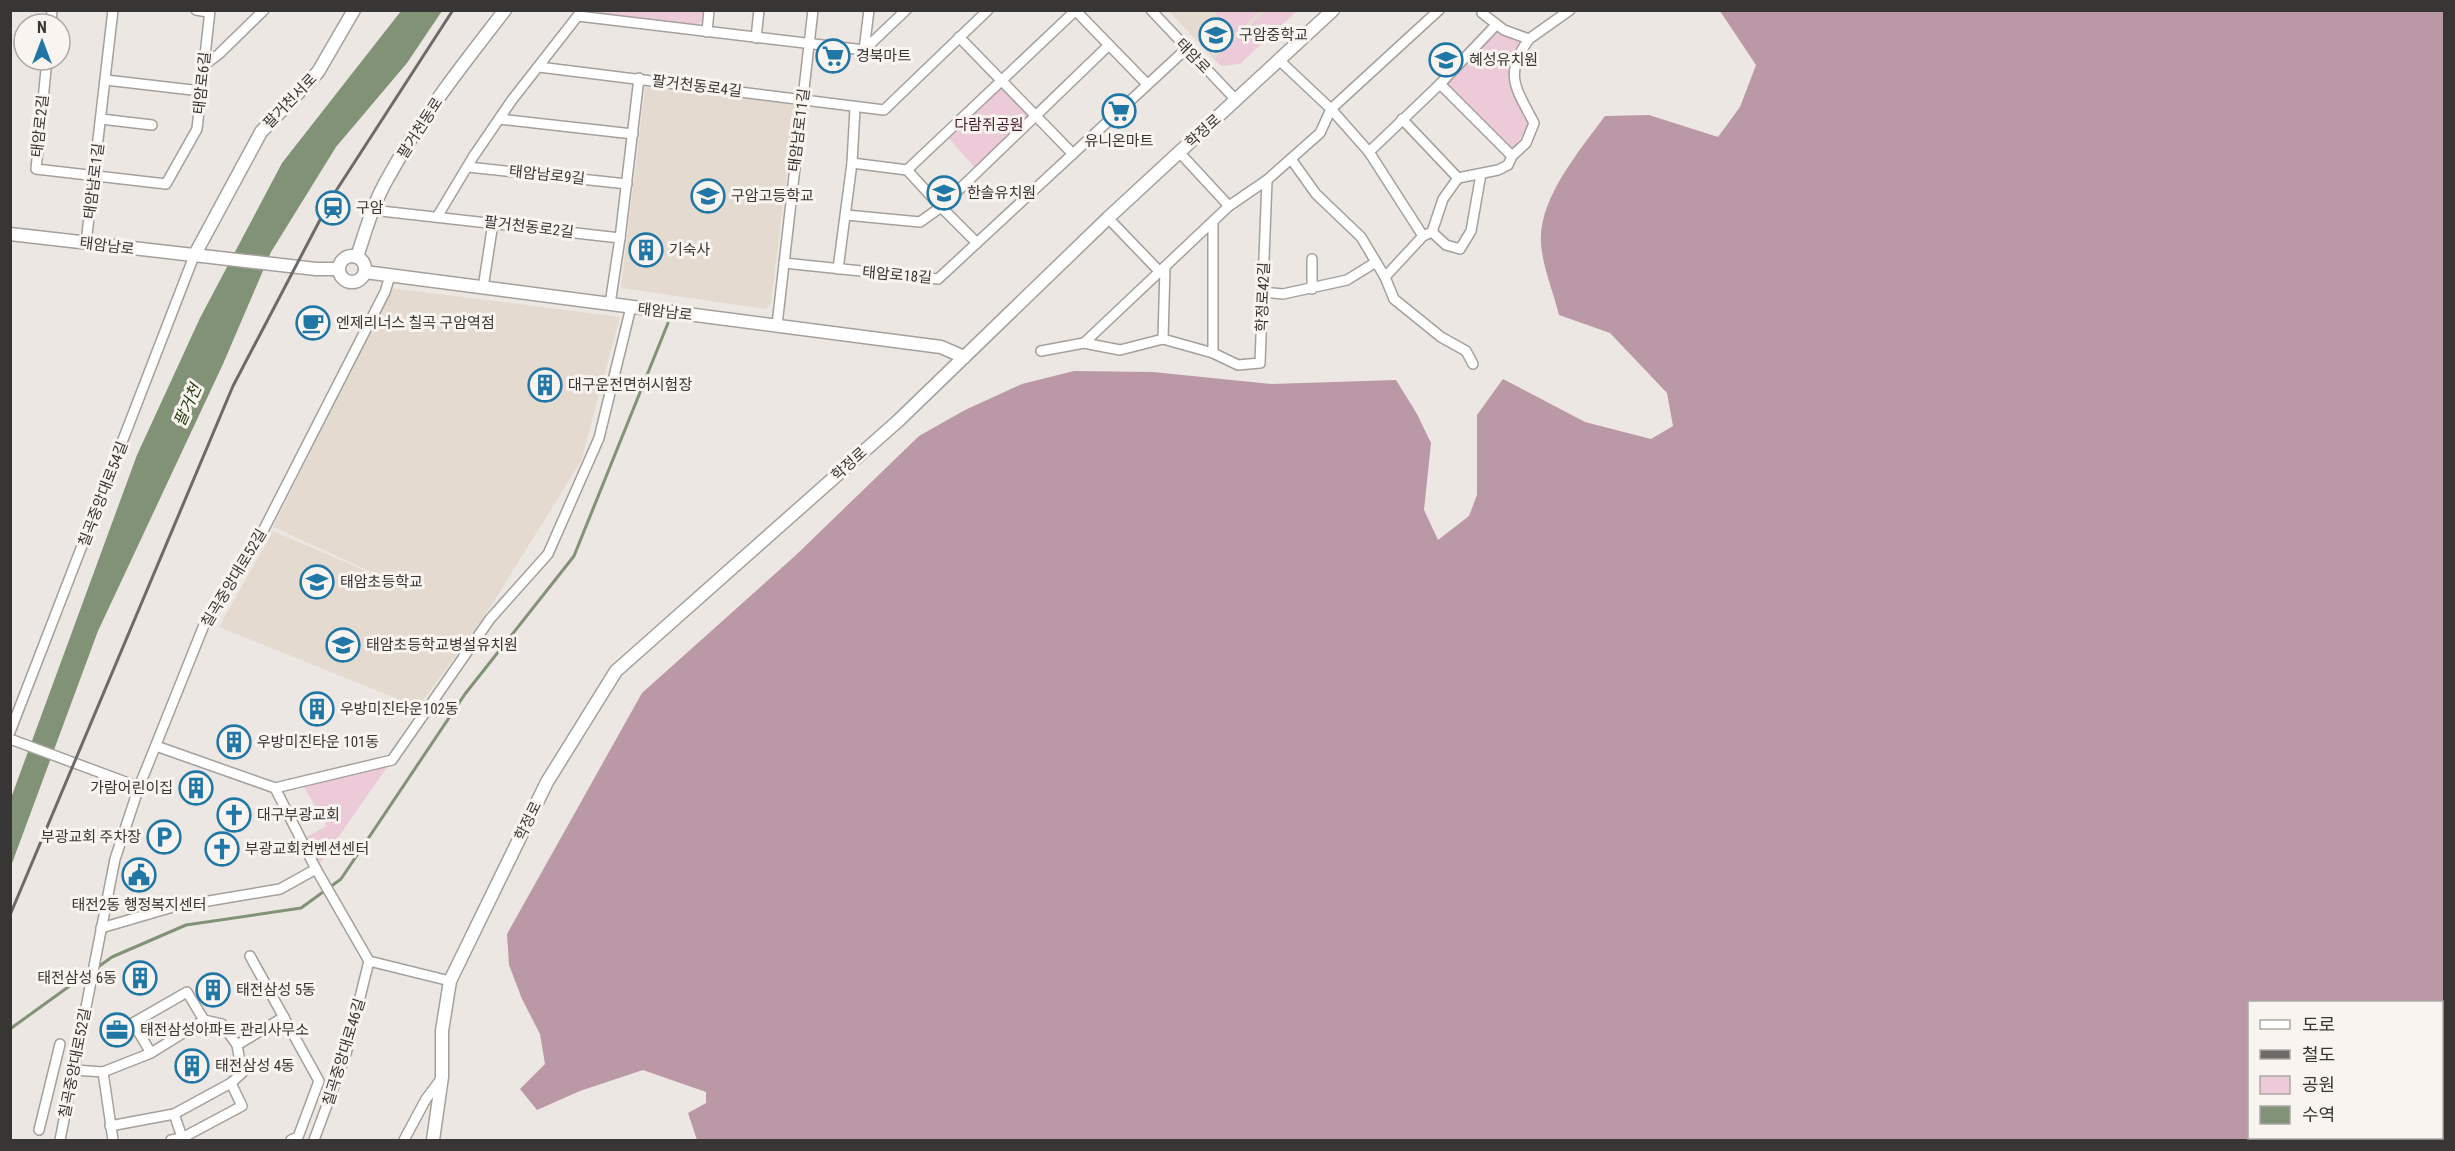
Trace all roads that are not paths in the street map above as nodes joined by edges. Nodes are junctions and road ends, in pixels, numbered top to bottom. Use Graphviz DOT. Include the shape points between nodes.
graph roads {
  1 [pos="113,10"];
  2 [pos="196,10"];
  3 [pos="264,10"];
  4 [pos="354,10"];
  5 [pos="505,10"];
  6 [pos="709,10"];
  7 [pos="759,10"];
  8 [pos="813,10"];
  9 [pos="868,10"];
  10 [pos="906,10"];
  11 [pos="988,10"];
  12 [pos="1151,10"];
  13 [pos="1333,10"];
  14 [pos="1439,10"];
  15 [pos="1569,10"];
  16 [pos="209,11"];
  17 [pos="1075,11"];
  18 [pos="1482,12"];
  19 [pos="580,13"];
  20 [pos="1496,25"];
  21 [pos="707,32"];
  22 [pos="959,37"];
  23 [pos="756,38"];
  24 [pos="1529,39"];
  25 [pos="809,42"];
  26 [pos="1109,45"];
  27 [pos="1186,49"];
  28 [pos="864,50"];
  29 [pos="1280,61"];
  30 [pos="203,66"];
  31 [pos="539,67"];
  32 [pos="46,72"];
  33 [pos="639,78"];
  34 [pos="106,80"];
  35 [pos="1001,81"];
  36 [pos="1147,84"];
  37 [pos="1440,84"];
  38 [pos="201,91"];
  39 [pos="802,99"];
  40 [pos="1236,100"];
  41 [pos="855,108"];
  42 [pos="1331,109"];
  43 [pos="1035,115"];
  44 [pos="101,119"];
  45 [pos="499,119"];
  46 [pos="1402,119"];
  47 [pos="152,125"];
  48 [pos="633,134"];
  49 [pos="1179,152"];
  50 [pos="1369,152"];
  51 [pos="1073,154"];
  52 [pos="1512,156"];
  53 [pos="1291,159"];
  54 [pos="852,164"];
  55 [pos="468,167"];
  56 [pos="907,170"];
  57 [pos="1481,174"];
  58 [pos="94,175"];
  59 [pos="1458,178"];
  60 [pos="1267,180"];
  61 [pos="627,184"];
  62 [pos="1229,206"];
  63 [pos="941,207"];
  64 [pos="372,210"];
  65 [pos="846,215"];
  66 [pos="437,217"];
  67 [pos="1108,218"];
  68 [pos="1213,222"];
  69 [pos="493,223"];
  70 [pos="10,234"];
  71 [pos="1427,234"];
  72 [pos="620,238"];
  73 [pos="86,243"];
  74 [pos="977,243"];
  75 [pos="199,256"];
  76 [pos="357,257"];
  77 [pos="1312,259"];
  78 [pos="1376,262"];
  79 [pos="784,263"];
  80 [pos="338,269"];
  81 [pos="838,269"];
  82 [pos="1163,270"];
  83 [pos="365,272"];
  84 [pos="390,276"];
  85 [pos="1385,277"];
  86 [pos="483,288"];
  87 [pos="1312,289"];
  88 [pos="1263,292"];
  89 [pos="610,304"];
  90 [pos="631,307"];
  91 [pos="777,326"];
  92 [pos="1163,339"];
  93 [pos="1084,343"];
  94 [pos="1041,351"];
  95 [pos="1213,353"];
  96 [pos="964,357"];
  97 [pos="1473,364"];
  98 [pos="10,732"];
  99 [pos="14,740"];
  100 [pos="156,746"];
  101 [pos="139,787"];
  102 [pos="274,788"];
  103 [pos="316,868"];
  104 [pos="101,928"];
  105 [pos="250,956"];
  106 [pos="369,962"];
  107 [pos="450,981"];
  108 [pos="284,1017"];
  109 [pos="204,1020"];
  110 [pos="60,1044"];
  111 [pos="237,1045"];
  112 [pos="151,1053"];
  113 [pos="74,1070"];
  114 [pos="103,1072"];
  115 [pos="442,1077"];
  116 [pos="52,1080"];
  117 [pos="231,1083"];
  118 [pos="71,1084"];
  119 [pos="174,1114"];
  120 [pos="110,1126"];
  121 [pos="39,1130"];
  122 [pos="182,1139"];
  123 [pos="60,1140"];
  124 [pos="113,1140"];
  125 [pos="171,1140"];
  126 [pos="291,1140"];
  127 [pos="314,1140"];
  128 [pos="404,1140"];
  129 [pos="433,1140"];
  1 -- 34 [label="street, 태암남로1길"];
  2 -- 16 [label="street"];
  3 -- 30 [label="street"];
  4 -- 75 [label="main road, 팔거천서로" via="318,72 261,132"];
  5 -- 64 [label="main road, 팔거천동로" via="421,126"];
  6 -- 21 [label="street"];
  7 -- 23 [label="street"];
  8 -- 25 [label="street, 태암남로11길"];
  9 -- 28 [label="street"];
  10 -- 28 [label="street"];
  11 -- 22 [label="street, 팔거천동로4길"];
  12 -- 27 [label="street, 태암로"];
  13 -- 29 [label="main road, 학정로"];
  14 -- 42 [label="street"];
  15 -- 24 [label="street"];
  16 -- 30 [label="street, 태암로6길"];
  17 -- 26 [label="street"];
  17 -- 35 [label="street"];
  18 -- 20 [label="street"];
  19 -- 21 [label="street"];
  19 -- 31 [label="street"];
  20 -- 24 [label="street"];
  20 -- 37 [label="street"];
  21 -- 23 [label="street"];
  22 -- 35 [label="street"];
  22 -- 41 [label="street, 팔거천동로4길" via="884,110"];
  23 -- 25 [label="street"];
  24 -- 52 [label="street" via="1520,51 1513,83 1534,123 1526,143"];
  25 -- 28 [label="street"];
  25 -- 39 [label="street, 태암남로11길"];
  26 -- 36 [label="street"];
  26 -- 43 [label="street"];
  27 -- 36 [label="street, 태암로18길"];
  27 -- 40 [label="street, 태암로"];
  29 -- 40 [label="main road, 학정로"];
  29 -- 42 [label="street"];
  30 -- 38 [label="street, 태암로6길"];
  31 -- 33 [label="street, 팔거천동로4길"];
  31 -- 45 [label="street"];
  32 -- 58 [label="street, 태암로2길" via="36,169"];
  33 -- 39 [label="street, 팔거천동로4길"];
  33 -- 48 [label="street"];
  34 -- 38 [label="street"];
  34 -- 44 [label="street, 태암남로1길"];
  35 -- 43 [label="street"];
  35 -- 56 [label="street"];
  36 -- 51 [label="street, 태암로18길"];
  37 -- 46 [label="street"];
  37 -- 52 [label="street"];
  38 -- 58 [label="street, 태암로6길" via="197,129 166,184"];
  39 -- 41 [label="street, 팔거천동로4길"];
  39 -- 79 [label="street, 태암남로11길"];
  40 -- 49 [label="main road, 학정로"];
  41 -- 54 [label="street"];
  42 -- 50 [label="street"];
  42 -- 53 [label="street" via="1320,133"];
  43 -- 51 [label="street"];
  43 -- 63 [label="street"];
  44 -- 47 [label="street"];
  44 -- 58 [label="street, 태암남로1길"];
  45 -- 48 [label="street"];
  45 -- 55 [label="street"];
  46 -- 50 [label="street"];
  46 -- 59 [label="street"];
  48 -- 61 [label="street"];
  49 -- 62 [label="street"];
  49 -- 67 [label="main road, 학정로"];
  50 -- 71 [label="street"];
  51 -- 74 [label="street, 태암로18길"];
  52 -- 57 [label="street" via="1508,165"];
  53 -- 60 [label="street"];
  53 -- 78 [label="street" via="1316,194 1361,237"];
  54 -- 56 [label="street"];
  54 -- 65 [label="street"];
  55 -- 61 [label="street, 태암남로9길"];
  55 -- 66 [label="street"];
  56 -- 63 [label="street"];
  57 -- 59 [label="street"];
  57 -- 71 [label="street" via="1472,231 1461,249"];
  58 -- 73 [label="street, 태암남로1길"];
  59 -- 71 [label="street"];
  60 -- 62 [label="street"];
  60 -- 88 [label="street, 학정로42길"];
  61 -- 72 [label="street"];
  62 -- 68 [label="street"];
  63 -- 65 [label="street" via="920,222"];
  63 -- 74 [label="street"];
  64 -- 66 [label="street, 팔거천동로2길"];
  64 -- 76 [label="main road, 팔거천동로"];
  65 -- 81 [label="street"];
  66 -- 69 [label="street, 팔거천동로2길"];
  67 -- 82 [label="street"];
  67 -- 96 [label="main road, 학정로"];
  68 -- 82 [label="street"];
  68 -- 95 [label="street"];
  69 -- 72 [label="street, 팔거천동로2길"];
  69 -- 86 [label="street"];
  70 -- 73 [label="main road, 태암남로"];
  71 -- 85 [label="street"];
  72 -- 89 [label="street"];
  73 -- 75 [label="main road, 태암남로"];
  74 -- 81 [label="street, 태암로18길" via="938,279"];
  75 -- 80 [label="main road, 태암남로"];
  75 -- 98 [label="street, 칠곡중앙대로54길"];
  76 -- 80 [label="main road" via="345,257"];
  76 -- 83 [label="main road"];
  77 -- 87 [label="street"];
  78 -- 85 [label="street"];
  78 -- 87 [label="street" via="1347,280"];
  79 -- 81 [label="street, 태암로18길"];
  79 -- 91 [label="street, 태암남로11길"];
  80 -- 83 [label="main road" via="348,282 360,279"];
  82 -- 92 [label="street"];
  82 -- 93 [label="street"];
  83 -- 84 [label="main road, 태암남로"];
  84 -- 86 [label="main road, 태암남로"];
  84 -- 100 [label="street, 칠곡중앙대로52길" via="386,292 264,529 204,625"];
  85 -- 97 [label="street" via="1394,299 1441,337 1466,351"];
  86 -- 89 [label="main road, 태암남로"];
  87 -- 88 [label="street" via="1283,294"];
  88 -- 95 [label="street, 학정로42길" via="1260,363 1238,365"];
  89 -- 90 [label="main road, 태암남로"];
  90 -- 91 [label="main road, 태암남로"];
  90 -- 102 [label="street" via="599,438 548,554 489,620 392,760"];
  91 -- 96 [label="main road, 태암남로" via="940,347"];
  92 -- 93 [label="street, 학정로42길" via="1120,350"];
  92 -- 95 [label="street, 학정로42길"];
  93 -- 94 [label="street"];
  96 -- 107 [label="main road, 학정로" via="898,421 616,671 547,782"];
  99 -- 101 [label="street"];
  100 -- 101 [label="street, 칠곡중앙대로52길"];
  100 -- 102 [label="street"];
  101 -- 104 [label="street, 칠곡중앙대로52길" via="115,859"];
  102 -- 103 [label="street"];
  103 -- 104 [label="street" via="280,889 173,907"];
  103 -- 106 [label="street"];
  104 -- 113 [label="street, 칠곡중앙대로52길"];
  105 -- 108 [label="street"];
  106 -- 107 [label="street"];
  106 -- 127 [label="street, 칠곡중앙대로46길" via="346,1054"];
  107 -- 115 [label="main road, 학정로" via="442,1031"];
  108 -- 111 [label="street"];
  108 -- 126 [label="street" via="319,1081 298,1137"];
  109 -- 111 [label="street" via="222,1024"];
  109 -- 112 [label="street"];
  109 -- 112 [label="street" via="187,992 133,1023"];
  110 -- 116 [label="street"];
  111 -- 117 [label="street" via="242,1073"];
  112 -- 114 [label="street"];
  113 -- 114 [label="street"];
  113 -- 118 [label="street, 칠곡중앙대로52길"];
  114 -- 120 [label="street"];
  115 -- 128 [label="street"];
  115 -- 129 [label="main road, 학정로"];
  116 -- 118 [label="street"];
  116 -- 121 [label="street"];
  117 -- 119 [label="street"];
  117 -- 122 [label="street" via="242,1106"];
  118 -- 123 [label="street, 칠곡중앙대로52길"];
  119 -- 120 [label="street"];
  119 -- 122 [label="street"];
  120 -- 124 [label="street"];
  122 -- 125 [label="street"];
}
